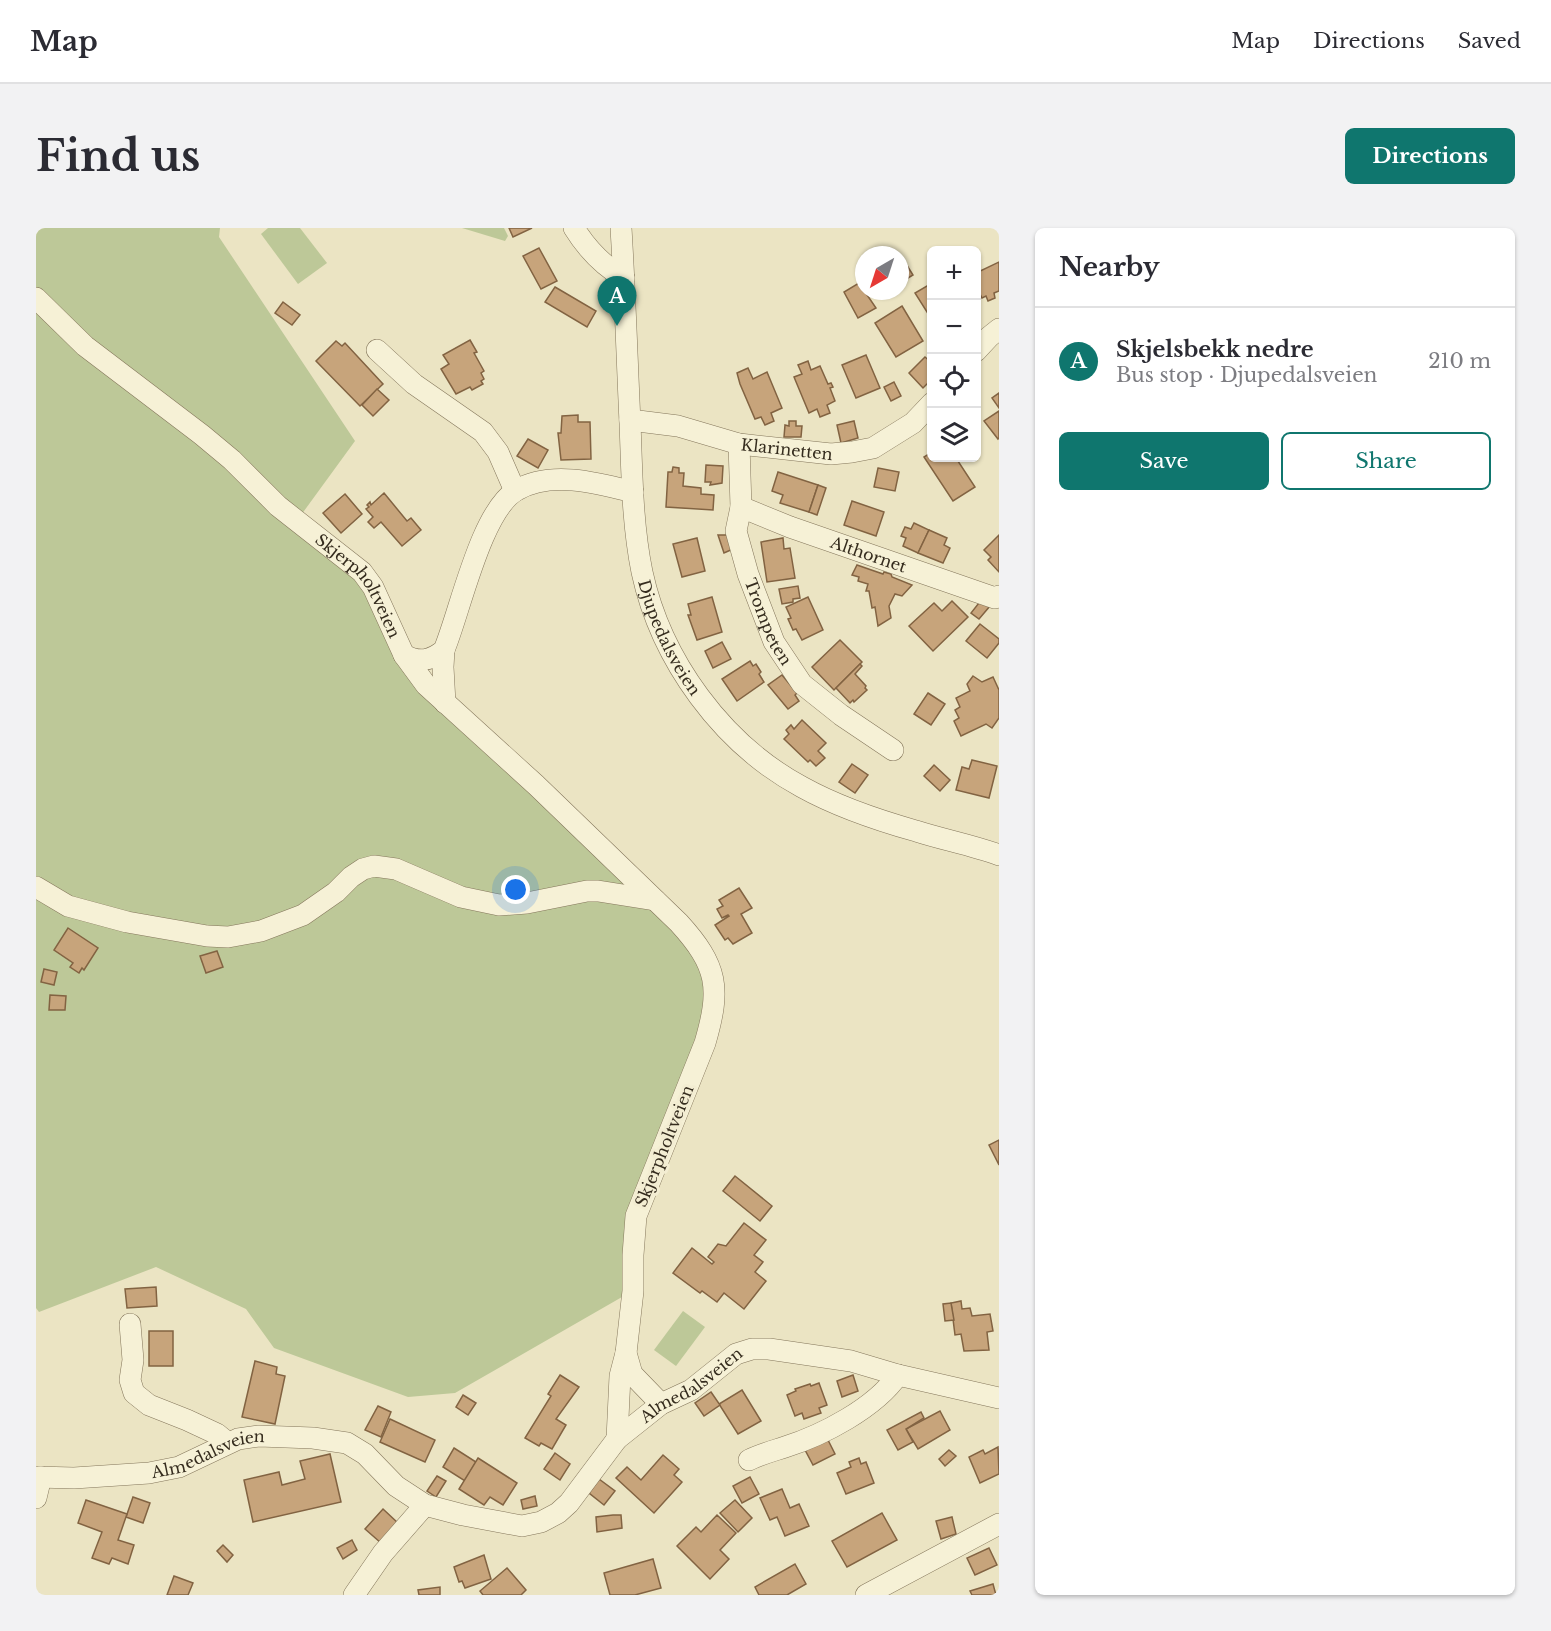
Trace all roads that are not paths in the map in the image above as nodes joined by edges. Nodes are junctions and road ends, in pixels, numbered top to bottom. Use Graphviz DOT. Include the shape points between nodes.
graph roads {
  1 [pos="574,228"];
  2 [pos="621,228"];
  3 [pos="624,278"];
  4 [pos="36,298"];
  5 [pos="999,329"];
  6 [pos="981,345"];
  7 [pos="377,350"];
  8 [pos="927,408"];
  9 [pos="630,420"];
  10 [pos="739,444"];
  11 [pos="515,491"];
  12 [pos="633,492"];
  13 [pos="741,507"];
  14 [pos="999,596"];
  15 [pos="444,650"];
  16 [pos="404,655"];
  17 [pos="445,703"];
  18 [pos="893,750"];
  19 [pos="999,855"];
  20 [pos="36,887"];
  21 [pos="655,900"];
  22 [pos="130,1324"];
  23 [pos="626,1353"];
  24 [pos="898,1375"];
  25 [pos="999,1398"];
  26 [pos="662,1404"];
  27 [pos="617,1438"];
  28 [pos="228,1443"];
  29 [pos="749,1460"];
  30 [pos="39,1477"];
  31 [pos="36,1498"];
  32 [pos="425,1505"];
  33 [pos="999,1524"];
  34 [pos="354,1595"];
  35 [pos="866,1595"];
  1 -- 3 [label="street" via="596,258"];
  2 -- 3 [label="street, Djupedalsveien"];
  3 -- 9 [label="street, Djupedalsveien"];
  4 -- 16 [label="street, Skjerpholtveien" via="85,346 202,435 278,506 362,572 373,587"];
  5 -- 6 [label="street"];
  7 -- 11 [label="street" via="414,384 483,432 498,452"];
  8 -- 10 [label="street, Klarinetten" via="913,423 873,448 831,454"];
  9 -- 10 [label="street, Klarinetten" via="678,426"];
  9 -- 12 [label="street, Djupedalsveien"];
  10 -- 13 [label="street, Trompeten"];
  11 -- 12 [label="street" via="558,480 604,484"];
  11 -- 15 [label="street" via="484,537"];
  12 -- 19 [label="street, Djupedalsveien" via="642,570 658,621 702,701 745,747 768,767 848,809"];
  13 -- 14 [label="street, Althornet" via="838,544 995,598"];
  13 -- 18 [label="street, Trompeten" via="736,531 763,617 785,662 802,684"];
  15 -- 16 [label="street" via="425,660 415,661"];
  15 -- 17 [label="street"];
  16 -- 17 [label="street, Skjerpholtveien"];
  17 -- 21 [label="street, Skjerpholtveien"];
  20 -- 21 [label="street" via="68,906 127,922 228,937 261,931 303,915 351,877 374,866 396,869 461,897 499,905 587,891"];
  21 -- 23 [label="street, Skjerpholtveien" via="700,948 713,978 715,994 705,1043 636,1216"];
  22 -- 28 [label="street" via="130,1380 134,1393"];
  23 -- 26 [label="street" via="632,1374"];
  23 -- 27 [label="street, Skjerpholtveien" via="620,1377"];
  24 -- 25 [label="street, Almedalsveien"];
  24 -- 26 [label="street, Almedalsveien" via="851,1361 752,1349 736,1354 691,1390"];
  24 -- 29 [label="street" via="878,1398 846,1419"];
  26 -- 27 [label="street, Almedalsveien"];
  27 -- 32 [label="street, Almedalsveien" via="569,1503 541,1522 522,1526"];
  28 -- 30 [label="street, Almedalsveien" via="197,1460 163,1471"];
  28 -- 32 [label="street, Almedalsveien" via="259,1436 347,1443 365,1454 396,1486"];
  30 -- 31 [label="street, Almedalsveien"];
  32 -- 34 [label="street" via="394,1539"];
  33 -- 35 [label="street"];
}
